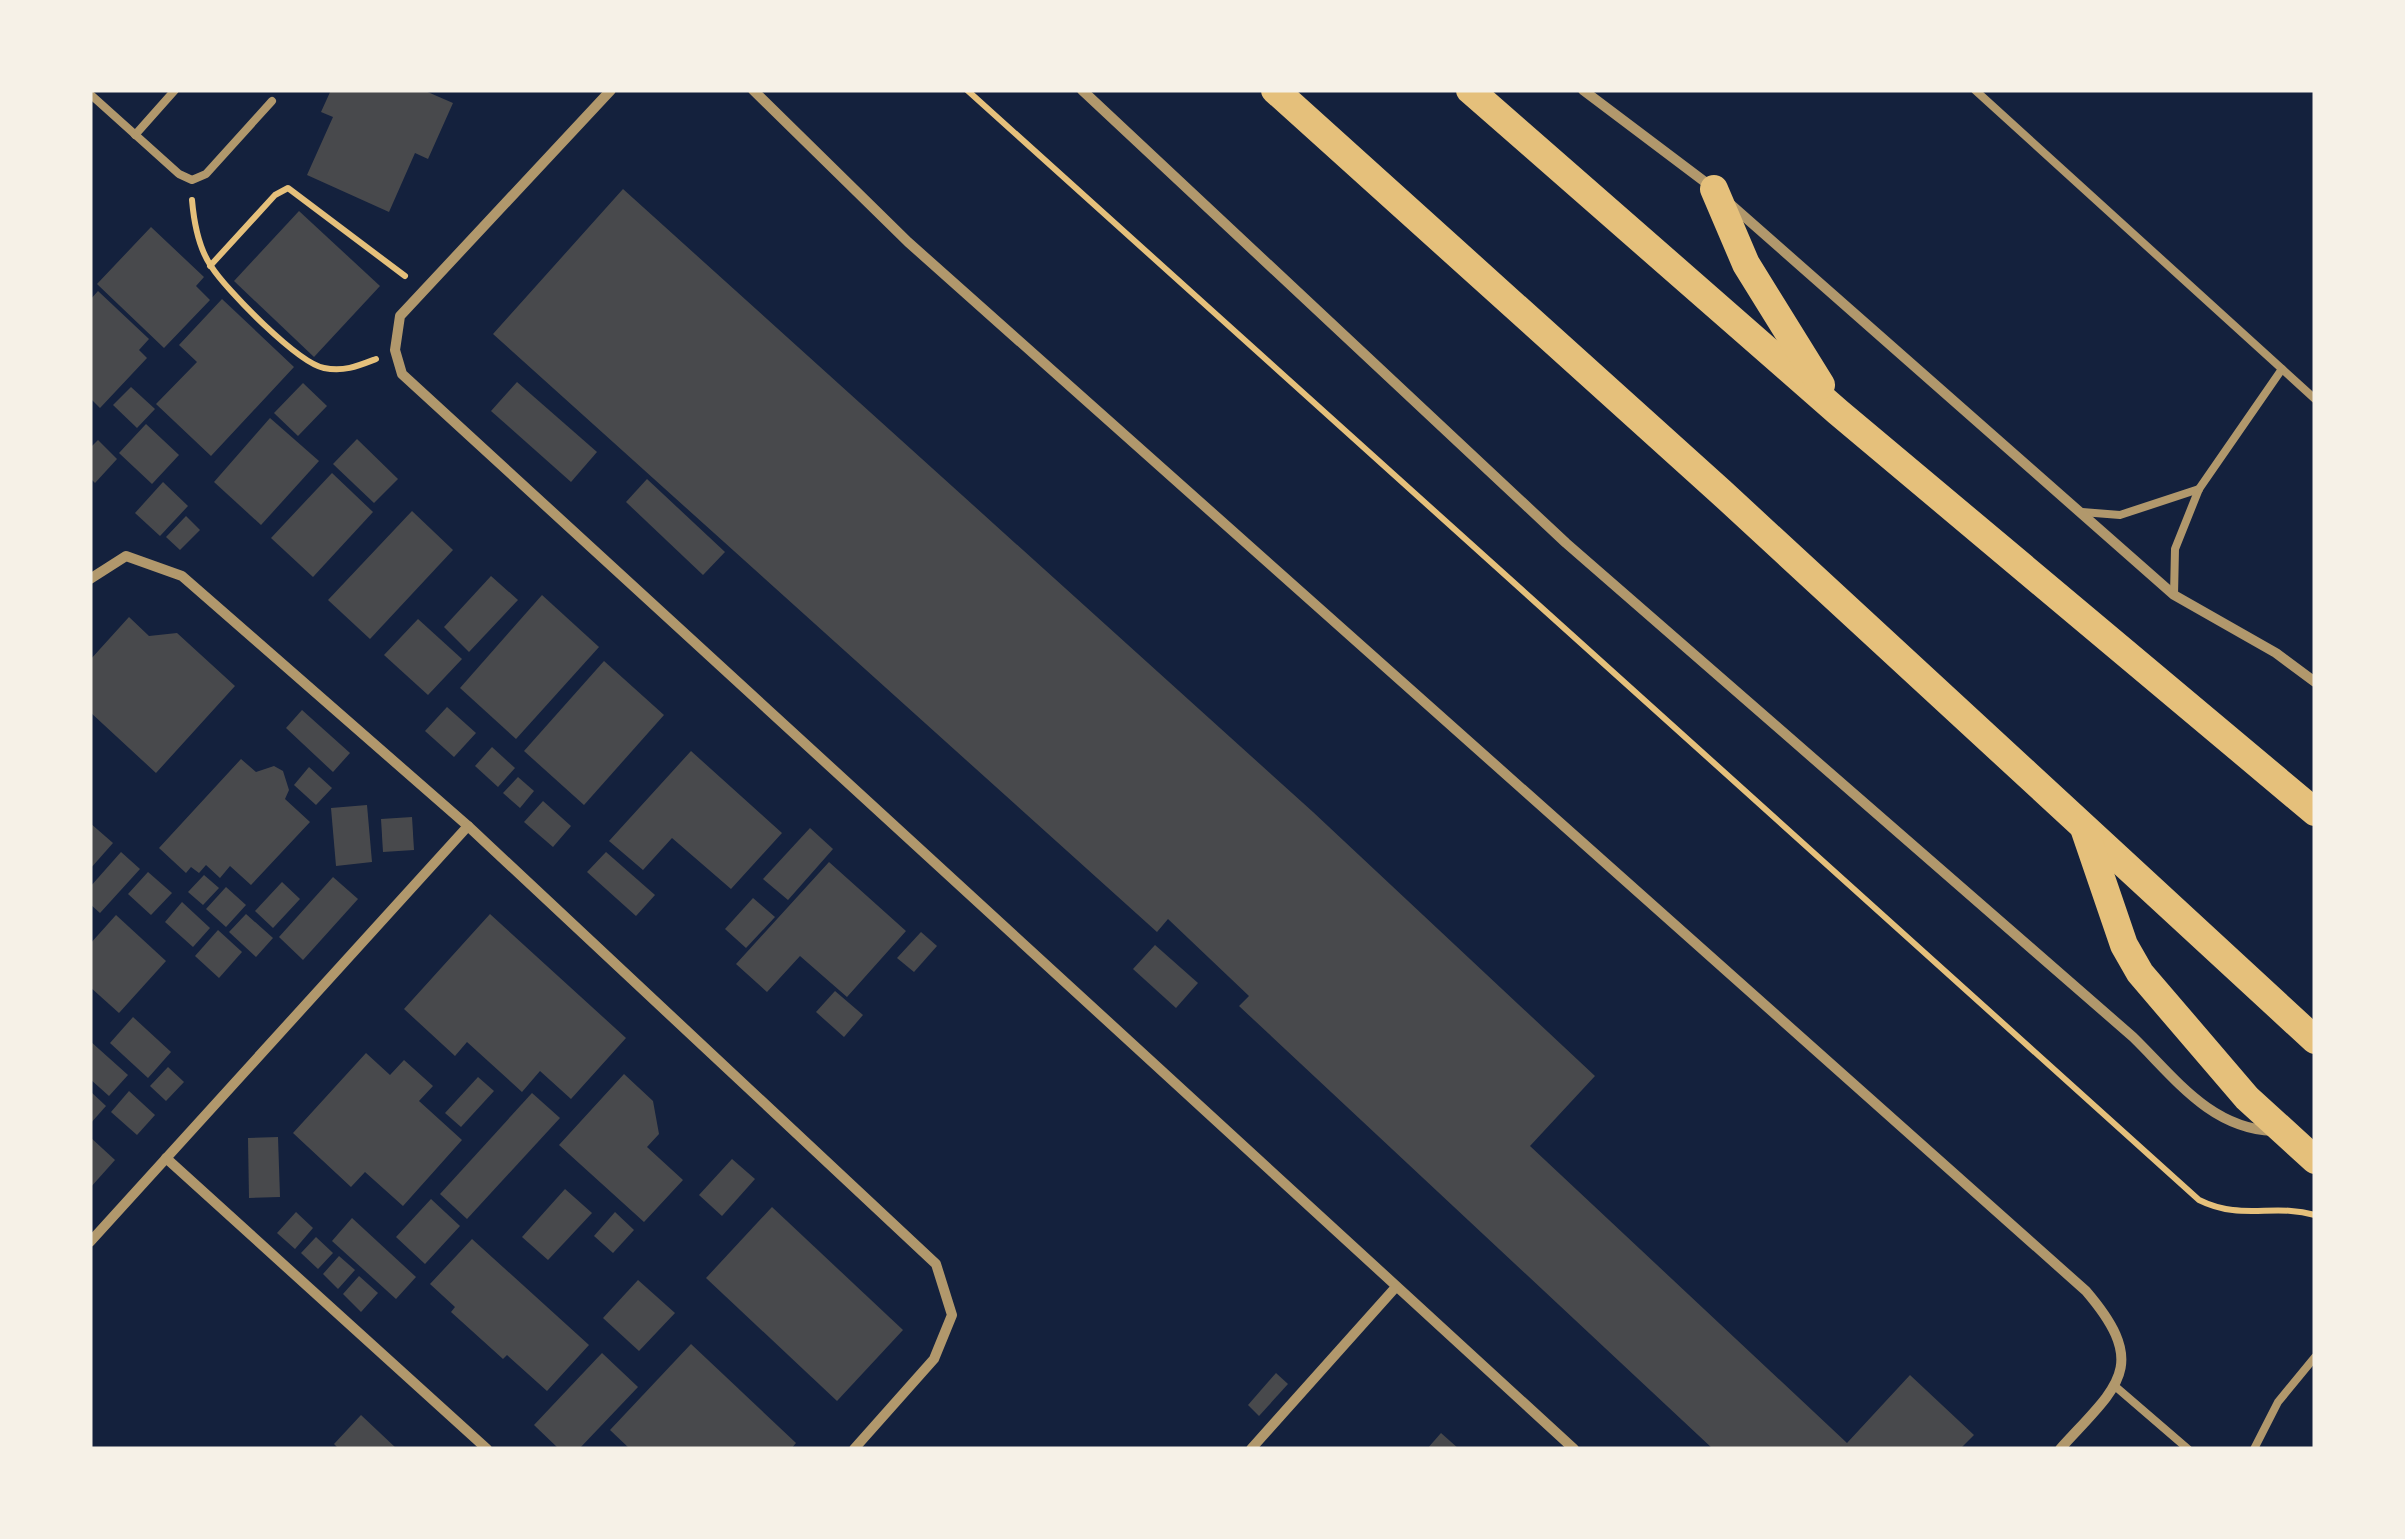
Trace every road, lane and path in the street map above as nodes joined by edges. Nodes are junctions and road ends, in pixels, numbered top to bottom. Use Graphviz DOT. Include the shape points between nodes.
graph roads {
  1 [pos="175,90"];
  2 [pos="610,90"];
  3 [pos="753,90"];
  4 [pos="967,90"];
  5 [pos="1082,90"];
  6 [pos="1275,90"];
  7 [pos="1470,90"];
  8 [pos="1975,90"];
  9 [pos="1590,93"];
  10 [pos="90,94"];
  11 [pos="272,101"];
  12 [pos="136,135"];
  13 [pos="192,180"];
  14 [pos="1714,189"];
  15 [pos="210,266"];
  16 [pos="421,289"];
  17 [pos="395,350"];
  18 [pos="2282,369"];
  19 [pos="2315,399"];
  20 [pos="1838,412"];
  21 [pos="2198,489"];
  22 [pos="2080,512"];
  23 [pos="90,579"];
  24 [pos="2174,595"];
  25 [pos="2315,682"];
  26 [pos="2315,812"];
  27 [pos="2082,824"];
  28 [pos="468,826"];
  29 [pos="2315,1040"];
  30 [pos="2284,1131"];
  31 [pos="166,1158"];
  32 [pos="2315,1160"];
  33 [pos="2315,1215"];
  34 [pos="90,1242"];
  35 [pos="1395,1288"];
  36 [pos="2315,1357"];
  37 [pos="2116,1387"];
  38 [pos="488,1449"];
  39 [pos="854,1449"];
  40 [pos="1251,1449"];
  41 [pos="1574,1449"];
  42 [pos="2060,1449"];
  43 [pos="2188,1449"];
  44 [pos="2254,1449"];
  1 -- 12 [label="lane"];
  2 -- 16 [label="street"];
  3 -- 37 [label="street" via="920,254 2086,1292 2123,1345"];
  4 -- 33 [label="path" via="2198,1200 2223,1212 2287,1208"];
  5 -- 30 [label="street" via="1566,543 2134,1037 2200,1104 2234,1125"];
  6 -- 27 [label="highway"];
  7 -- 20 [label="highway"];
  8 -- 18 [label="lane"];
  9 -- 14 [label="street"];
  10 -- 12 [label="lane"];
  11 -- 13 [label="lane" via="206,174"];
  12 -- 13 [label="lane"];
  13 -- 15 [label="path" via="198,241"];
  14 -- 20 [label="highway" via="1746,264"];
  14 -- 22 [label="street"];
  15 -- 16 [label="path" via="288,188"];
  15 -- 17 [label="path" via="312,364 350,370"];
  16 -- 17 [label="street" via="400,316"];
  17 -- 35 [label="street" via="402,374 424,398"];
  18 -- 19 [label="lane"];
  18 -- 21 [label="lane"];
  20 -- 26 [label="highway"];
  21 -- 22 [label="lane" via="2120,515"];
  21 -- 24 [label="lane" via="2175,550"];
  22 -- 24 [label="street"];
  23 -- 28 [label="street" via="126,556 182,576"];
  24 -- 25 [label="street"];
  27 -- 29 [label="highway"];
  27 -- 30 [label="highway" via="2140,972 2247,1098"];
  28 -- 31 [label="street"];
  28 -- 39 [label="street" via="936,1264 952,1315 934,1359"];
  30 -- 32 [label="highway"];
  31 -- 34 [label="street"];
  31 -- 38 [label="street"];
  35 -- 40 [label="street"];
  35 -- 41 [label="street"];
  36 -- 44 [label="lane" via="2278,1402"];
  37 -- 42 [label="street"];
  37 -- 43 [label="lane"];
}
